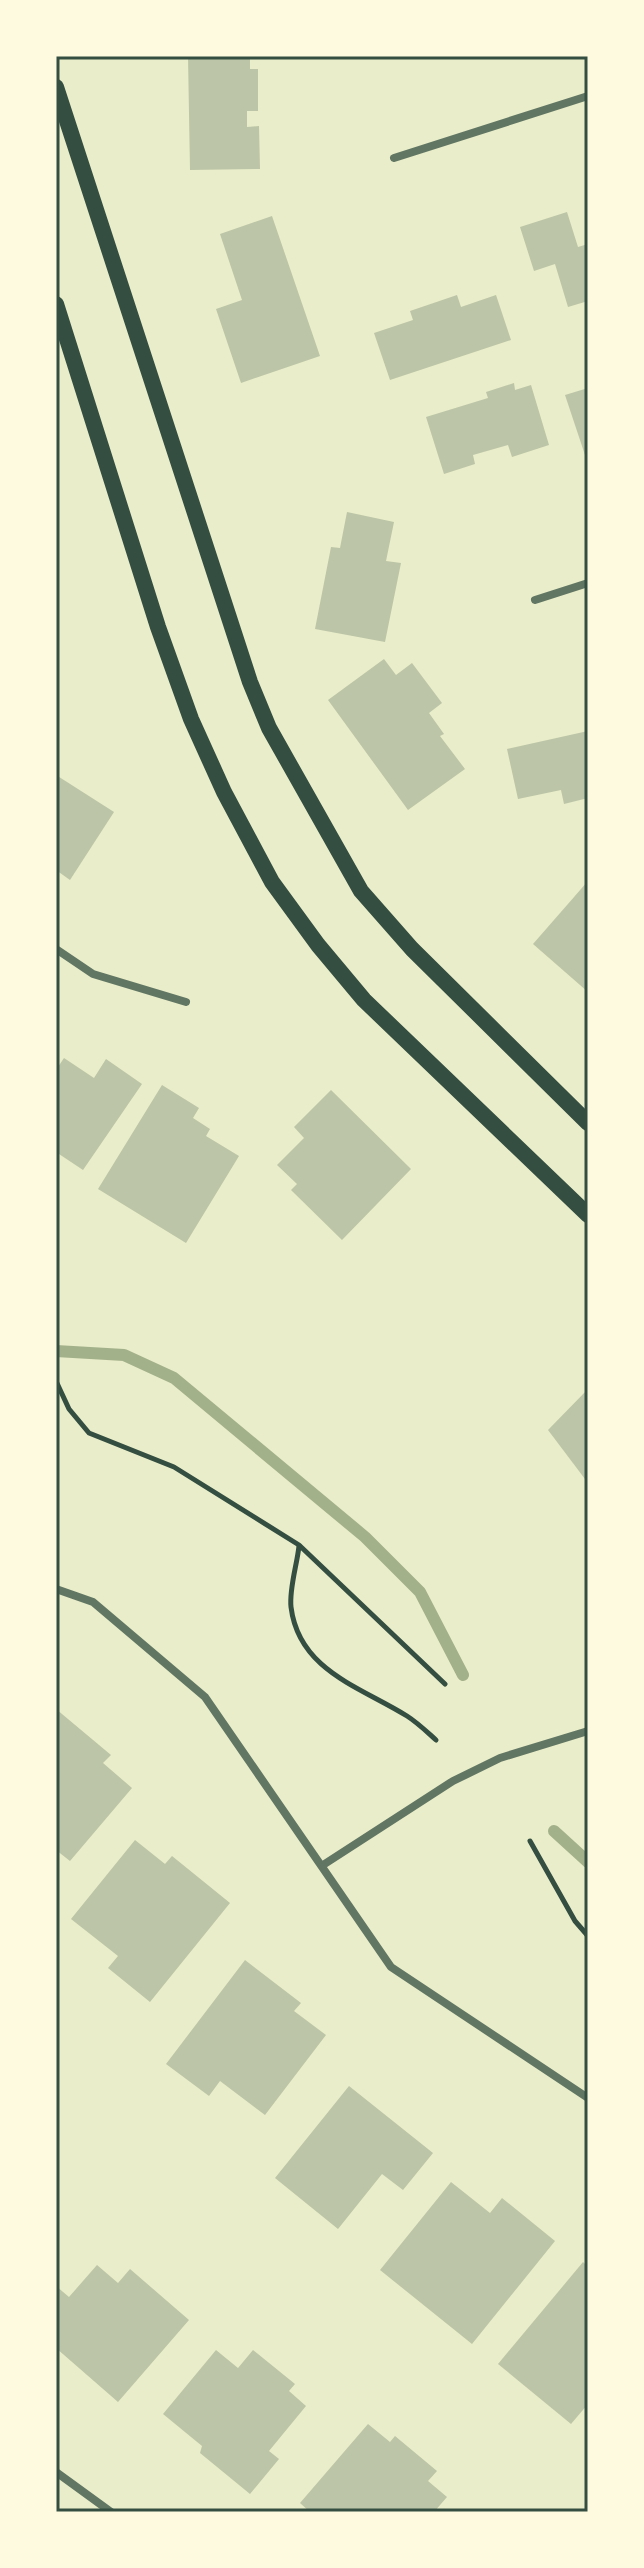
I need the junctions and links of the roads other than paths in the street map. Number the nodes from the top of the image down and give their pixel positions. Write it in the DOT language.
graph roads {
  1 [pos="56,87"];
  2 [pos="588,96"];
  3 [pos="394,158"];
  4 [pos="56,304"];
  5 [pos="588,583"];
  6 [pos="535,600"];
  7 [pos="56,949"];
  8 [pos="186,1002"];
  9 [pos="588,1123"];
  10 [pos="588,1215"];
  11 [pos="56,1589"];
  12 [pos="588,1731"];
  13 [pos="323,1865"];
  14 [pos="588,2098"];
  15 [pos="56,2472"];
  16 [pos="111,2512"];
  1 -- 9 [label="main road"];
  2 -- 3 [label="street"];
  4 -- 10 [label="main road"];
  5 -- 6 [label="street"];
  7 -- 8 [label="street"];
  11 -- 13 [label="street"];
  12 -- 13 [label="street"];
  13 -- 14 [label="street"];
  15 -- 16 [label="street"];
}
